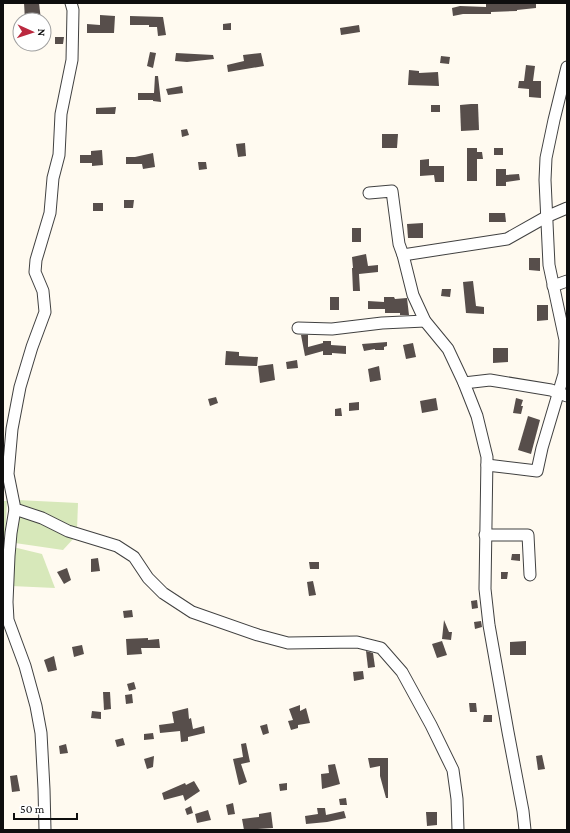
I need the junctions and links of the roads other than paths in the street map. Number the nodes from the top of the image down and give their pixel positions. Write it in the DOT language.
graph roads {
  1 [pos="71,3"];
  2 [pos="567,67"];
  3 [pos="369,193"];
  4 [pos="567,208"];
  5 [pos="546,217"];
  6 [pos="403,255"];
  7 [pos="567,281"];
  8 [pos="553,286"];
  9 [pos="425,321"];
  10 [pos="298,328"];
  11 [pos="464,383"];
  12 [pos="562,394"];
  13 [pos="487,465"];
  14 [pos="15,509"];
  15 [pos="485,535"];
  16 [pos="530,575"];
  17 [pos="45,830"];
  18 [pos="458,830"];
  19 [pos="525,830"];
  1 -- 14 [label="street"];
  2 -- 5 [label="street"];
  3 -- 6 [label="street"];
  4 -- 5 [label="street"];
  5 -- 6 [label="street"];
  5 -- 8 [label="street"];
  6 -- 9 [label="street"];
  7 -- 8 [label="street"];
  8 -- 12 [label="street"];
  9 -- 10 [label="street"];
  9 -- 11 [label="street"];
  11 -- 12 [label="street"];
  11 -- 13 [label="street"];
  12 -- 13 [label="street"];
  13 -- 15 [label="street"];
  14 -- 17 [label="street"];
  14 -- 18 [label="street"];
  15 -- 16 [label="street"];
  15 -- 19 [label="street"];
}
